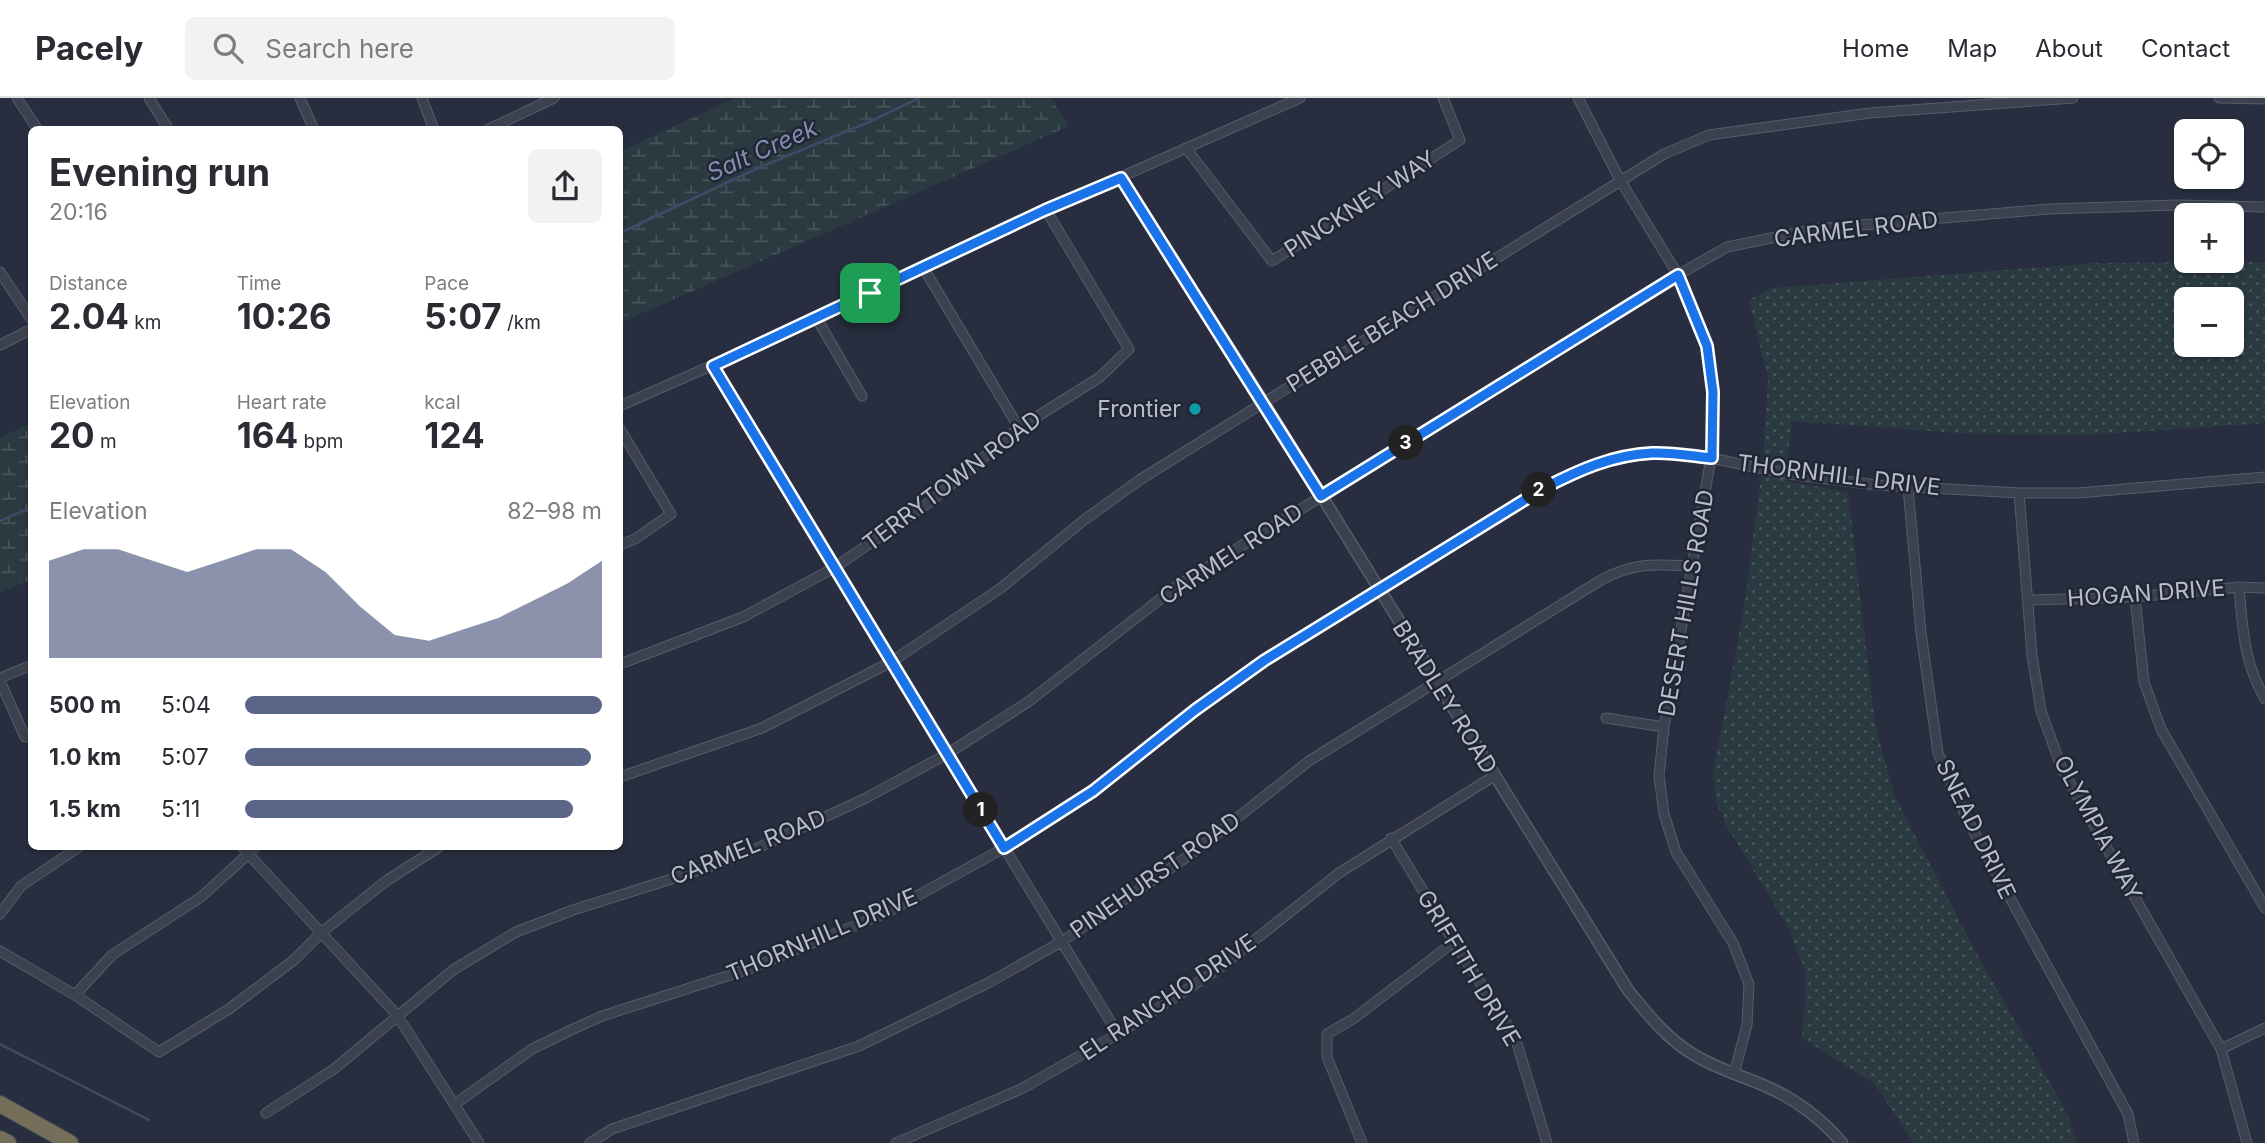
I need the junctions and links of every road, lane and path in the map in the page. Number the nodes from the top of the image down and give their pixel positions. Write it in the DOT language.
graph roads {
  1 [pos="17,98"];
  2 [pos="149,98"];
  3 [pos="300,98"];
  4 [pos="422,98"];
  5 [pos="554,98"];
  6 [pos="1300,98"];
  7 [pos="1443,98"];
  8 [pos="1578,98"];
  9 [pos="2073,98"];
  10 [pos="2219,98"];
  11 [pos="2265,99"];
  12 [pos="542,101"];
  13 [pos="35,126"];
  14 [pos="166,126"];
  15 [pos="312,126"];
  16 [pos="432,126"];
  17 [pos="495,126"];
  18 [pos="1185,148"];
  19 [pos="1121,178"];
  20 [pos="1620,180"];
  21 [pos="2265,207"];
  22 [pos="1045,210"];
  23 [pos="923,267"];
  24 [pos="0,272"];
  25 [pos="1678,275"];
  26 [pos="28,314"];
  27 [pos="817,320"];
  28 [pos="28,331"];
  29 [pos="0,345"];
  30 [pos="713,366"];
  31 [pos="863,396"];
  32 [pos="1264,403"];
  33 [pos="623,405"];
  34 [pos="1020,428"];
  35 [pos="623,434"];
  36 [pos="1712,458"];
  37 [pos="2265,477"];
  38 [pos="1908,487"];
  39 [pos="2019,493"];
  40 [pos="1321,496"];
  41 [pos="623,544"];
  42 [pos="1691,566"];
  43 [pos="834,568"];
  44 [pos="2239,587"];
  45 [pos="2265,588"];
  46 [pos="1378,589"];
  47 [pos="2135,597"];
  48 [pos="2028,600"];
  49 [pos="891,662"];
  50 [pos="623,663"];
  51 [pos="28,667"];
  52 [pos="0,680"];
  53 [pos="1437,683"];
  54 [pos="2265,699"];
  55 [pos="1606,718"];
  56 [pos="1664,727"];
  57 [pos="25,737"];
  58 [pos="947,754"];
  59 [pos="623,775"];
  60 [pos="1494,776"];
  61 [pos="1391,838"];
  62 [pos="1004,848"];
  63 [pos="75,850"];
  64 [pos="248,850"];
  65 [pos="250,850"];
  66 [pos="434,850"];
  67 [pos="2265,908"];
  68 [pos="0,914"];
  69 [pos="322,932"];
  70 [pos="1061,942"];
  71 [pos="1454,942"];
  72 [pos="0,951"];
  73 [pos="75,995"];
  74 [pos="397,1015"];
  75 [pos="2265,1028"];
  76 [pos="1118,1034"];
  77 [pos="2221,1049"];
  78 [pos="1734,1074"];
  79 [pos="0,1104"];
  80 [pos="455,1104"];
  81 [pos="266,1113"];
  82 [pos="0,1139"];
  83 [pos="8,1143"];
  84 [pos="70,1143"];
  85 [pos="479,1143"];
  86 [pos="590,1143"];
  87 [pos="896,1143"];
  88 [pos="1362,1143"];
  89 [pos="1547,1143"];
  90 [pos="1842,1143"];
  91 [pos="2134,1143"];
  92 [pos="2246,1143"];
  1 -- 13 [label="street"];
  2 -- 14 [label="street"];
  3 -- 15 [label="street"];
  4 -- 16 [label="street"];
  5 -- 12 [label="street"];
  6 -- 18 [label="street"];
  7 -- 18 [label="street, PINCKNEY WAY"];
  8 -- 20 [label="street, DESERT HILLS ROAD"];
  9 -- 20 [label="street, PEBBLE BEACH DRIVE"];
  10 -- 11 [label="street"];
  12 -- 17 [label="street"];
  18 -- 19 [label="street"];
  19 -- 22 [label="street"];
  19 -- 32 [label="street, BRADLEY ROAD"];
  20 -- 25 [label="street, DESERT HILLS ROAD"];
  20 -- 32 [label="street, PEBBLE BEACH DRIVE"];
  21 -- 25 [label="street, CARMEL ROAD"];
  22 -- 23 [label="street"];
  22 -- 34 [label="street, TERRYTOWN ROAD"];
  23 -- 27 [label="street"];
  23 -- 34 [label="street"];
  24 -- 26 [label="street"];
  25 -- 36 [label="street, DESERT HILLS ROAD"];
  25 -- 40 [label="street, CARMEL ROAD"];
  27 -- 30 [label="street"];
  27 -- 31 [label="street"];
  28 -- 29 [label="street"];
  30 -- 33 [label="street"];
  30 -- 43 [label="street"];
  32 -- 40 [label="street, BRADLEY ROAD"];
  32 -- 49 [label="street, PEBBLE BEACH DRIVE"];
  34 -- 43 [label="street, TERRYTOWN ROAD"];
  35 -- 41 [label="street"];
  36 -- 38 [label="street, THORNHILL DRIVE"];
  36 -- 42 [label="street, DESERT HILLS ROAD"];
  36 -- 46 [label="street, THORNHILL DRIVE"];
  37 -- 39 [label="street, THORNHILL DRIVE"];
  38 -- 39 [label="street, THORNHILL DRIVE"];
  38 -- 91 [label="street, SNEAD DRIVE"];
  39 -- 48 [label="street, OLYMPIA WAY"];
  40 -- 46 [label="street, BRADLEY ROAD"];
  40 -- 58 [label="street, CARMEL ROAD"];
  42 -- 53 [label="street, PINEHURST ROAD"];
  42 -- 56 [label="street, DESERT HILLS ROAD"];
  43 -- 49 [label="street"];
  43 -- 50 [label="street, TERRYTOWN ROAD"];
  44 -- 45 [label="street, HOGAN DRIVE"];
  44 -- 47 [label="street, HOGAN DRIVE"];
  44 -- 54 [label="street"];
  46 -- 53 [label="street, BRADLEY ROAD"];
  46 -- 62 [label="street, THORNHILL DRIVE"];
  47 -- 48 [label="street, HOGAN DRIVE"];
  47 -- 67 [label="street"];
  48 -- 77 [label="street, OLYMPIA WAY"];
  49 -- 58 [label="street"];
  49 -- 59 [label="street, PEBBLE BEACH DRIVE"];
  51 -- 52 [label="street"];
  52 -- 57 [label="street"];
  53 -- 60 [label="street, BRADLEY ROAD"];
  53 -- 70 [label="street, PINEHURST ROAD"];
  55 -- 56 [label="street"];
  56 -- 78 [label="street, DESERT HILLS ROAD"];
  58 -- 62 [label="street"];
  58 -- 74 [label="street, CARMEL ROAD"];
  60 -- 61 [label="street, EL RANCHO DRIVE"];
  60 -- 78 [label="street, BRADLEY ROAD"];
  61 -- 71 [label="street, GRIFFITH DRIVE"];
  61 -- 76 [label="street, EL RANCHO DRIVE"];
  62 -- 70 [label="street"];
  62 -- 80 [label="street, THORNHILL DRIVE"];
  63 -- 68 [label="street"];
  64 -- 73 [label="street"];
  65 -- 69 [label="street"];
  66 -- 69 [label="street"];
  69 -- 73 [label="street"];
  69 -- 74 [label="street"];
  70 -- 76 [label="street"];
  70 -- 86 [label="street, PINEHURST ROAD"];
  71 -- 88 [label="street"];
  71 -- 89 [label="street, GRIFFITH DRIVE"];
  72 -- 73 [label="street"];
  74 -- 80 [label="street"];
  74 -- 81 [label="street, CARMEL ROAD"];
  75 -- 77 [label="street"];
  76 -- 87 [label="street, EL RANCHO DRIVE"];
  77 -- 92 [label="street, OLYMPIA WAY"];
  78 -- 90 [label="street, BRADLEY ROAD"];
  79 -- 84 [label="highway"];
  80 -- 85 [label="street"];
  82 -- 83 [label="highway"];
}
